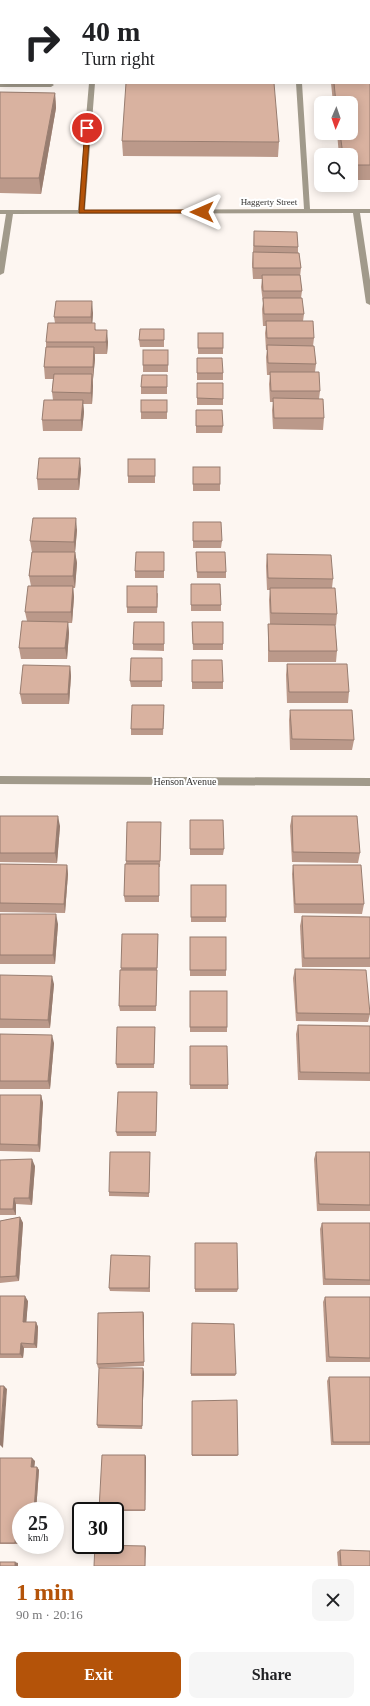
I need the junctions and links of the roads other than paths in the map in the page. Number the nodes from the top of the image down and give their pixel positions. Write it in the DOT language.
graph roads {
  1 [pos="92,84"];
  2 [pos="299,84"];
  3 [pos="0,85"];
  4 [pos="51,85"];
  5 [pos="307,211"];
  6 [pos="356,211"];
  7 [pos="370,211"];
  8 [pos="0,212"];
  9 [pos="10,212"];
  10 [pos="81,212"];
  11 [pos="0,273"];
  12 [pos="370,303"];
  13 [pos="0,780"];
  14 [pos="370,782"];
  1 -- 10 [label="street"];
  2 -- 5 [label="street"];
  3 -- 4 [label="street"];
  5 -- 6 [label="street, Haggerty Street"];
  5 -- 10 [label="street, Haggerty Street"];
  6 -- 7 [label="street, Haggerty Street"];
  6 -- 12 [label="street"];
  8 -- 9 [label="street, Haggerty Street"];
  9 -- 10 [label="street, Haggerty Street"];
  9 -- 11 [label="street"];
  13 -- 14 [label="street, Henson Avenue"];
}
